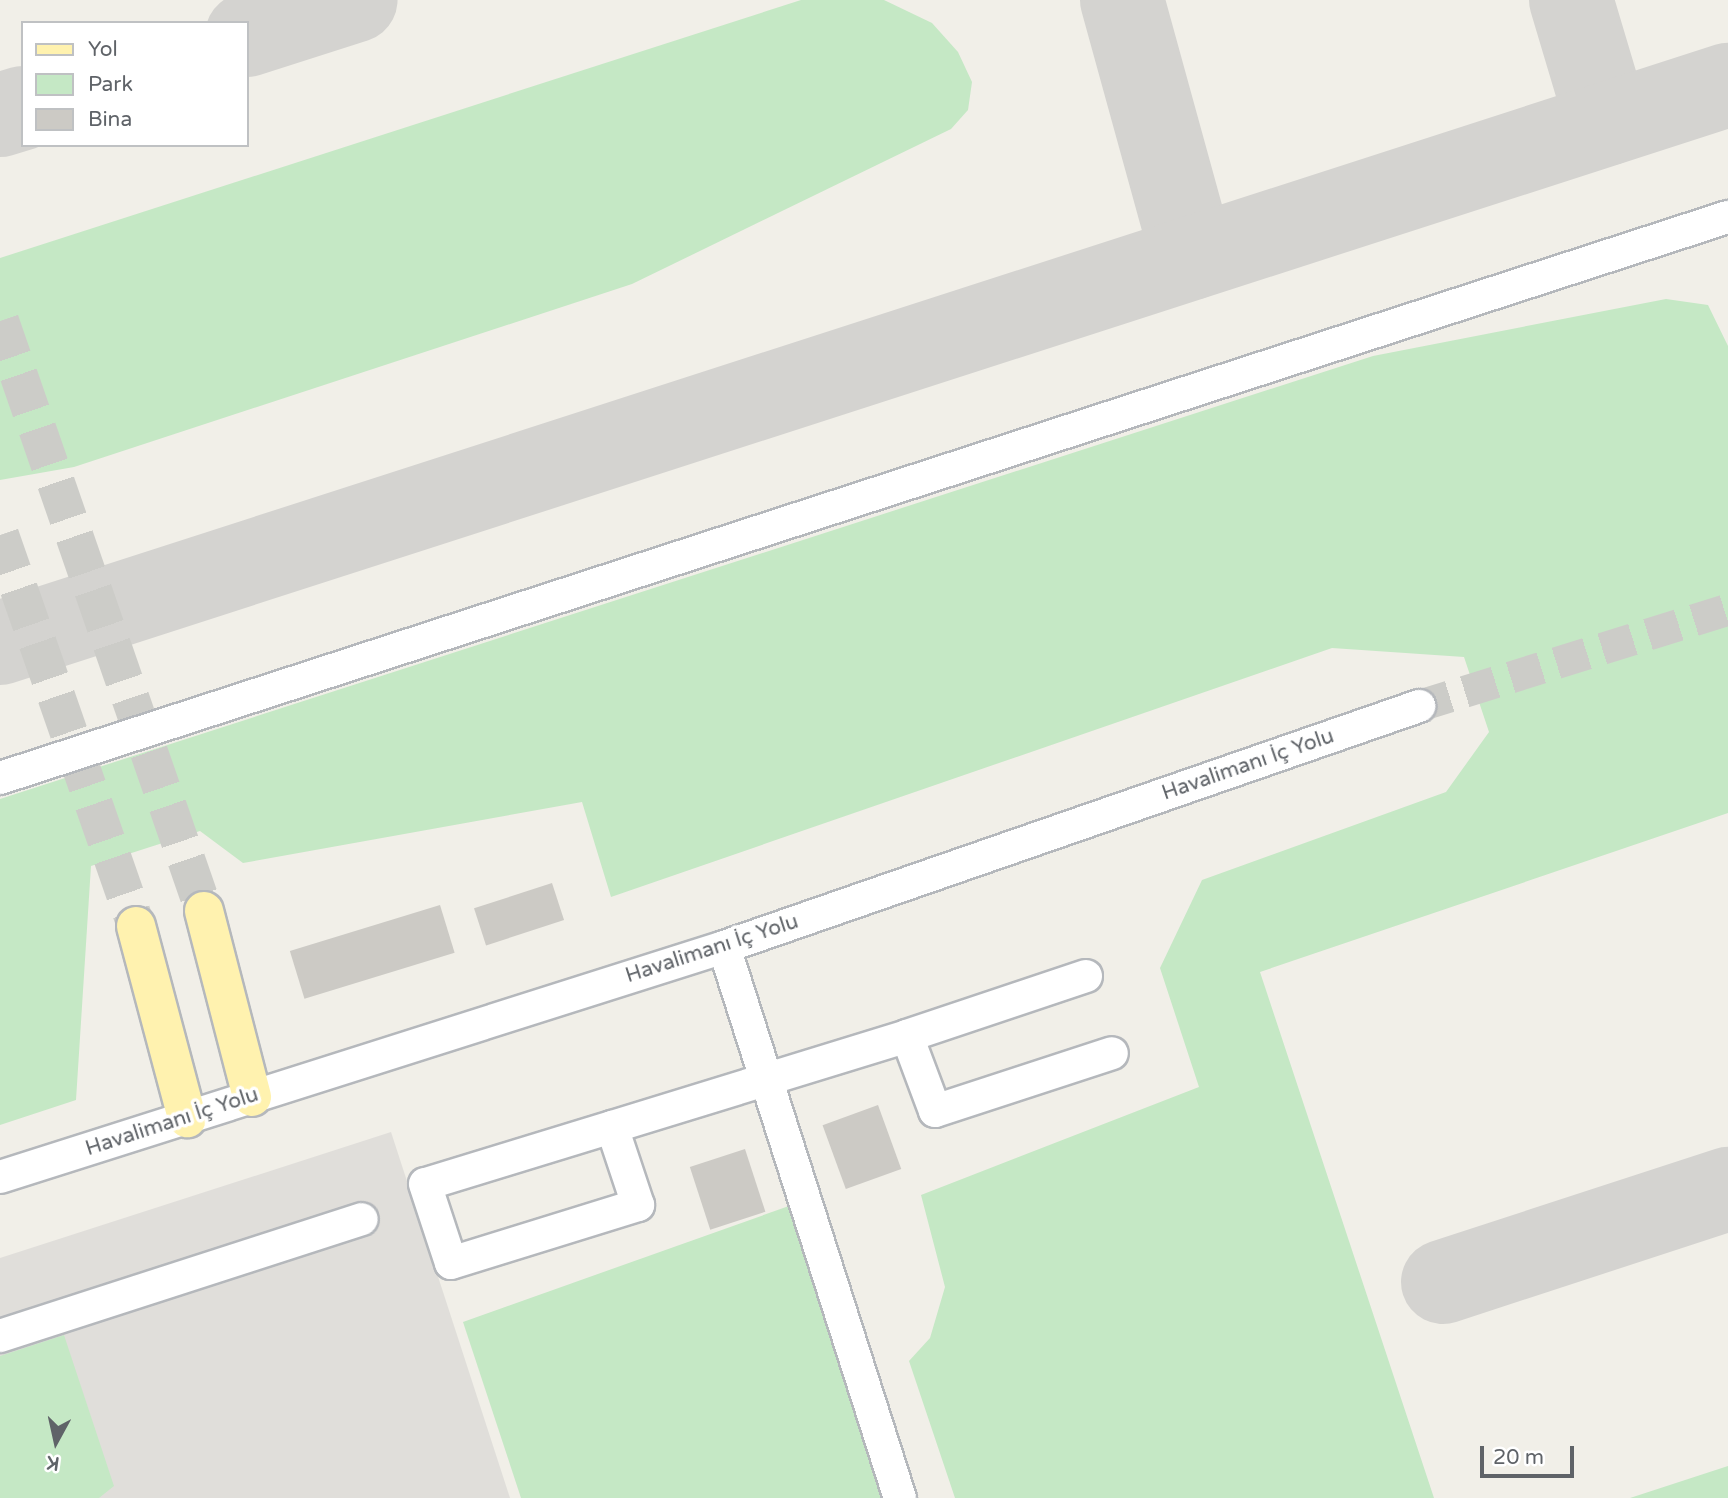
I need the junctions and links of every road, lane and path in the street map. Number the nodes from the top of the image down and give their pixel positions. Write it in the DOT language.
graph roads {
  1 [pos="1728,217"];
  2 [pos="1419,706"];
  3 [pos="0,778"];
  4 [pos="204,911"];
  5 [pos="136,926"];
  6 [pos="724,947"];
  7 [pos="1086,976"];
  8 [pos="907,1035"];
  9 [pos="1112,1053"];
  10 [pos="763,1080"];
  11 [pos="252,1097"];
  12 [pos="187,1118"];
  13 [pos="612,1127"];
  14 [pos="0,1177"];
  15 [pos="362,1219"];
  16 [pos="0,1336"];
  17 [pos="900,1498"];
  1 -- 3 [label="street"];
  2 -- 6 [label="street, Havalimanı İç Yolu"];
  4 -- 11 [label="main road"];
  5 -- 12 [label="main road"];
  6 -- 10 [label="street"];
  6 -- 11 [label="street, Havalimanı İç Yolu"];
  7 -- 8 [label="street"];
  8 -- 9 [label="street"];
  8 -- 10 [label="street"];
  10 -- 13 [label="street"];
  10 -- 17 [label="street"];
  11 -- 12 [label="street, Havalimanı İç Yolu"];
  12 -- 14 [label="street, Havalimanı İç Yolu"];
  13 -- 13 [label="street"];
  15 -- 16 [label="street"];
}
